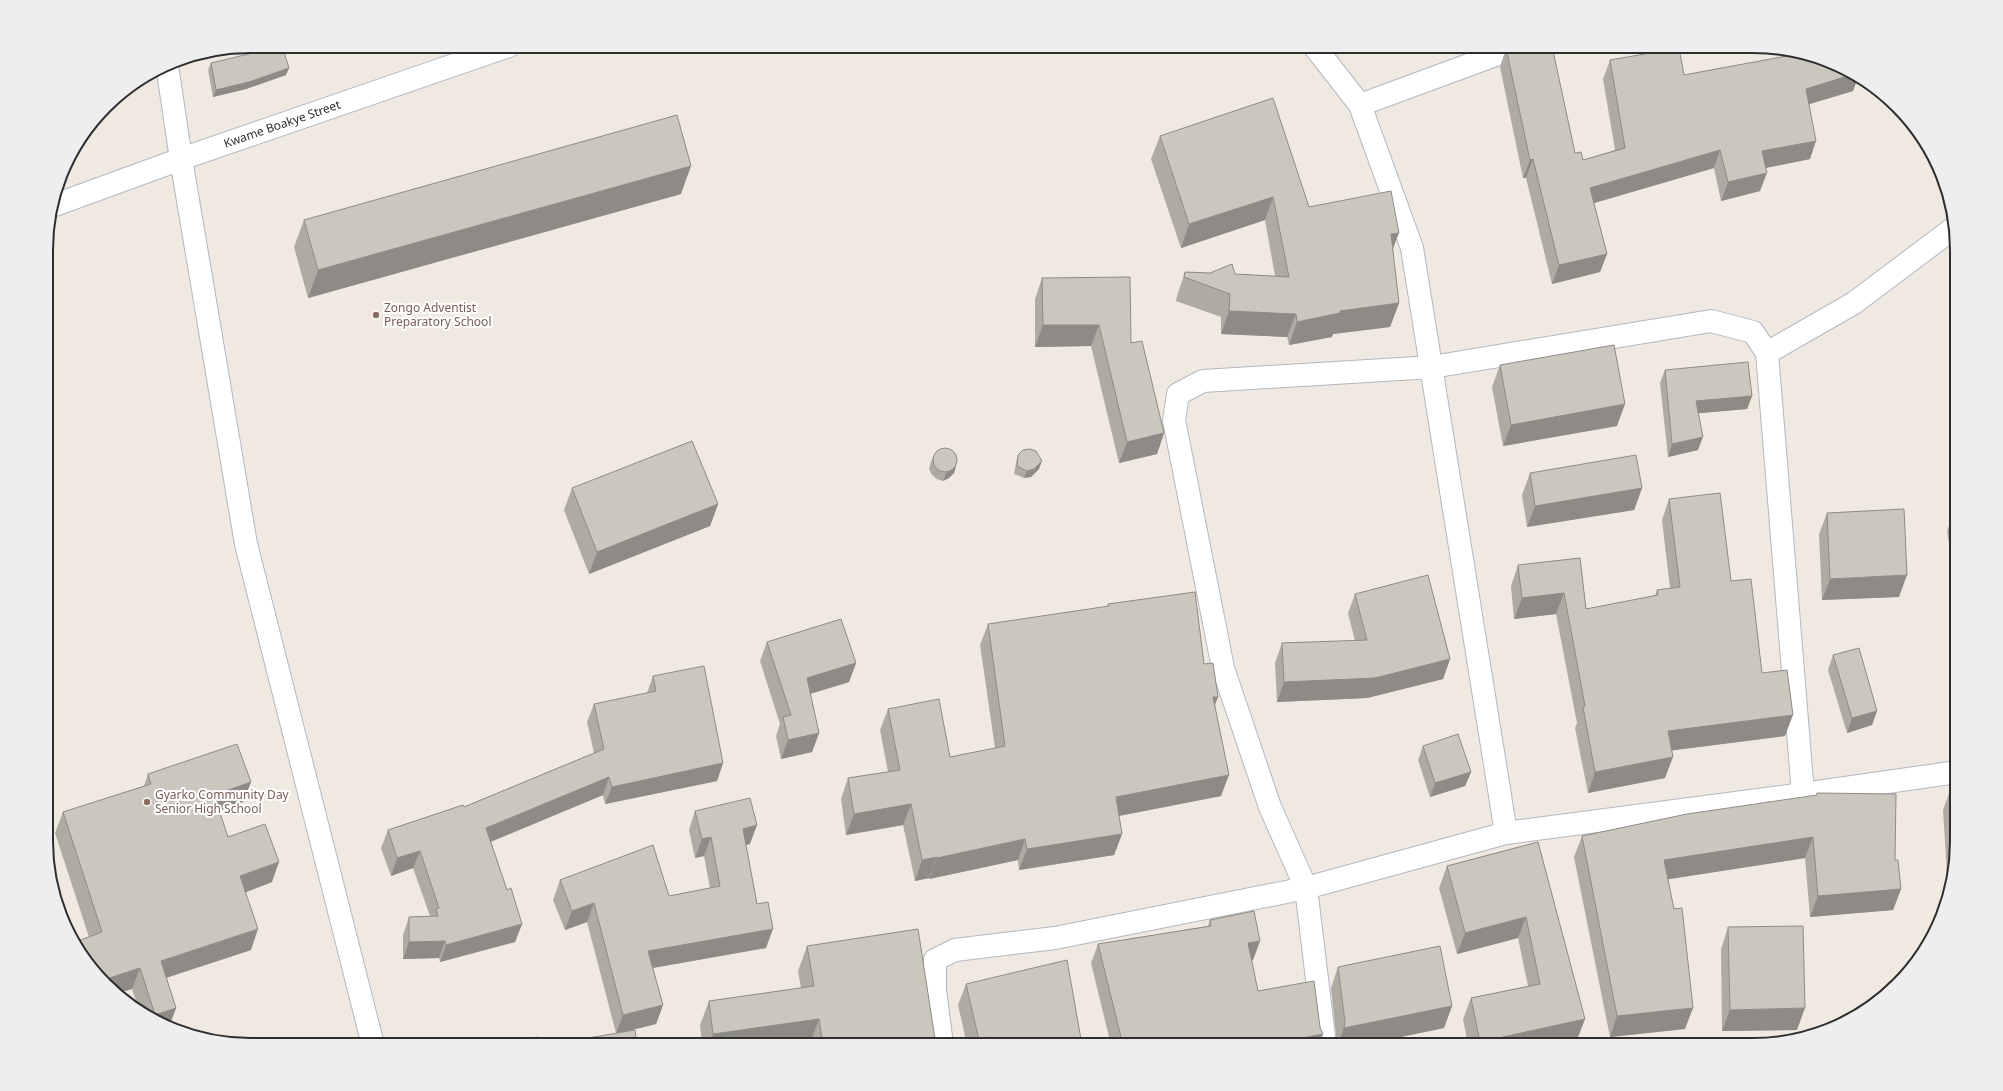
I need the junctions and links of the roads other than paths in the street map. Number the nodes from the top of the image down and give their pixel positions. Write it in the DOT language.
graph roads {
  1 [pos="489,53"];
  2 [pos="1319,53"];
  3 [pos="1501,53"];
  4 [pos="168,71"];
  5 [pos="1360,105"];
  6 [pos="181,159"];
  7 [pos="59,204"];
  8 [pos="1949,231"];
  9 [pos="1767,353"];
  10 [pos="1432,367"];
  11 [pos="1950,773"];
  12 [pos="1803,794"];
  13 [pos="1506,833"];
  14 [pos="1306,888"];
  15 [pos="371,1038"];
  16 [pos="941,1038"];
  17 [pos="1324,1038"];
  1 -- 6 [label="street, Kwame Boakye Street"];
  2 -- 5 [label="street"];
  3 -- 5 [label="street"];
  4 -- 6 [label="street"];
  5 -- 10 [label="street"];
  6 -- 7 [label="street, Kwame Boakye Street"];
  6 -- 15 [label="street"];
  8 -- 9 [label="street"];
  9 -- 10 [label="street"];
  9 -- 12 [label="street"];
  10 -- 13 [label="street"];
  10 -- 14 [label="street"];
  11 -- 12 [label="street"];
  12 -- 13 [label="street"];
  13 -- 14 [label="street"];
  14 -- 16 [label="street"];
  14 -- 17 [label="street"];
}
